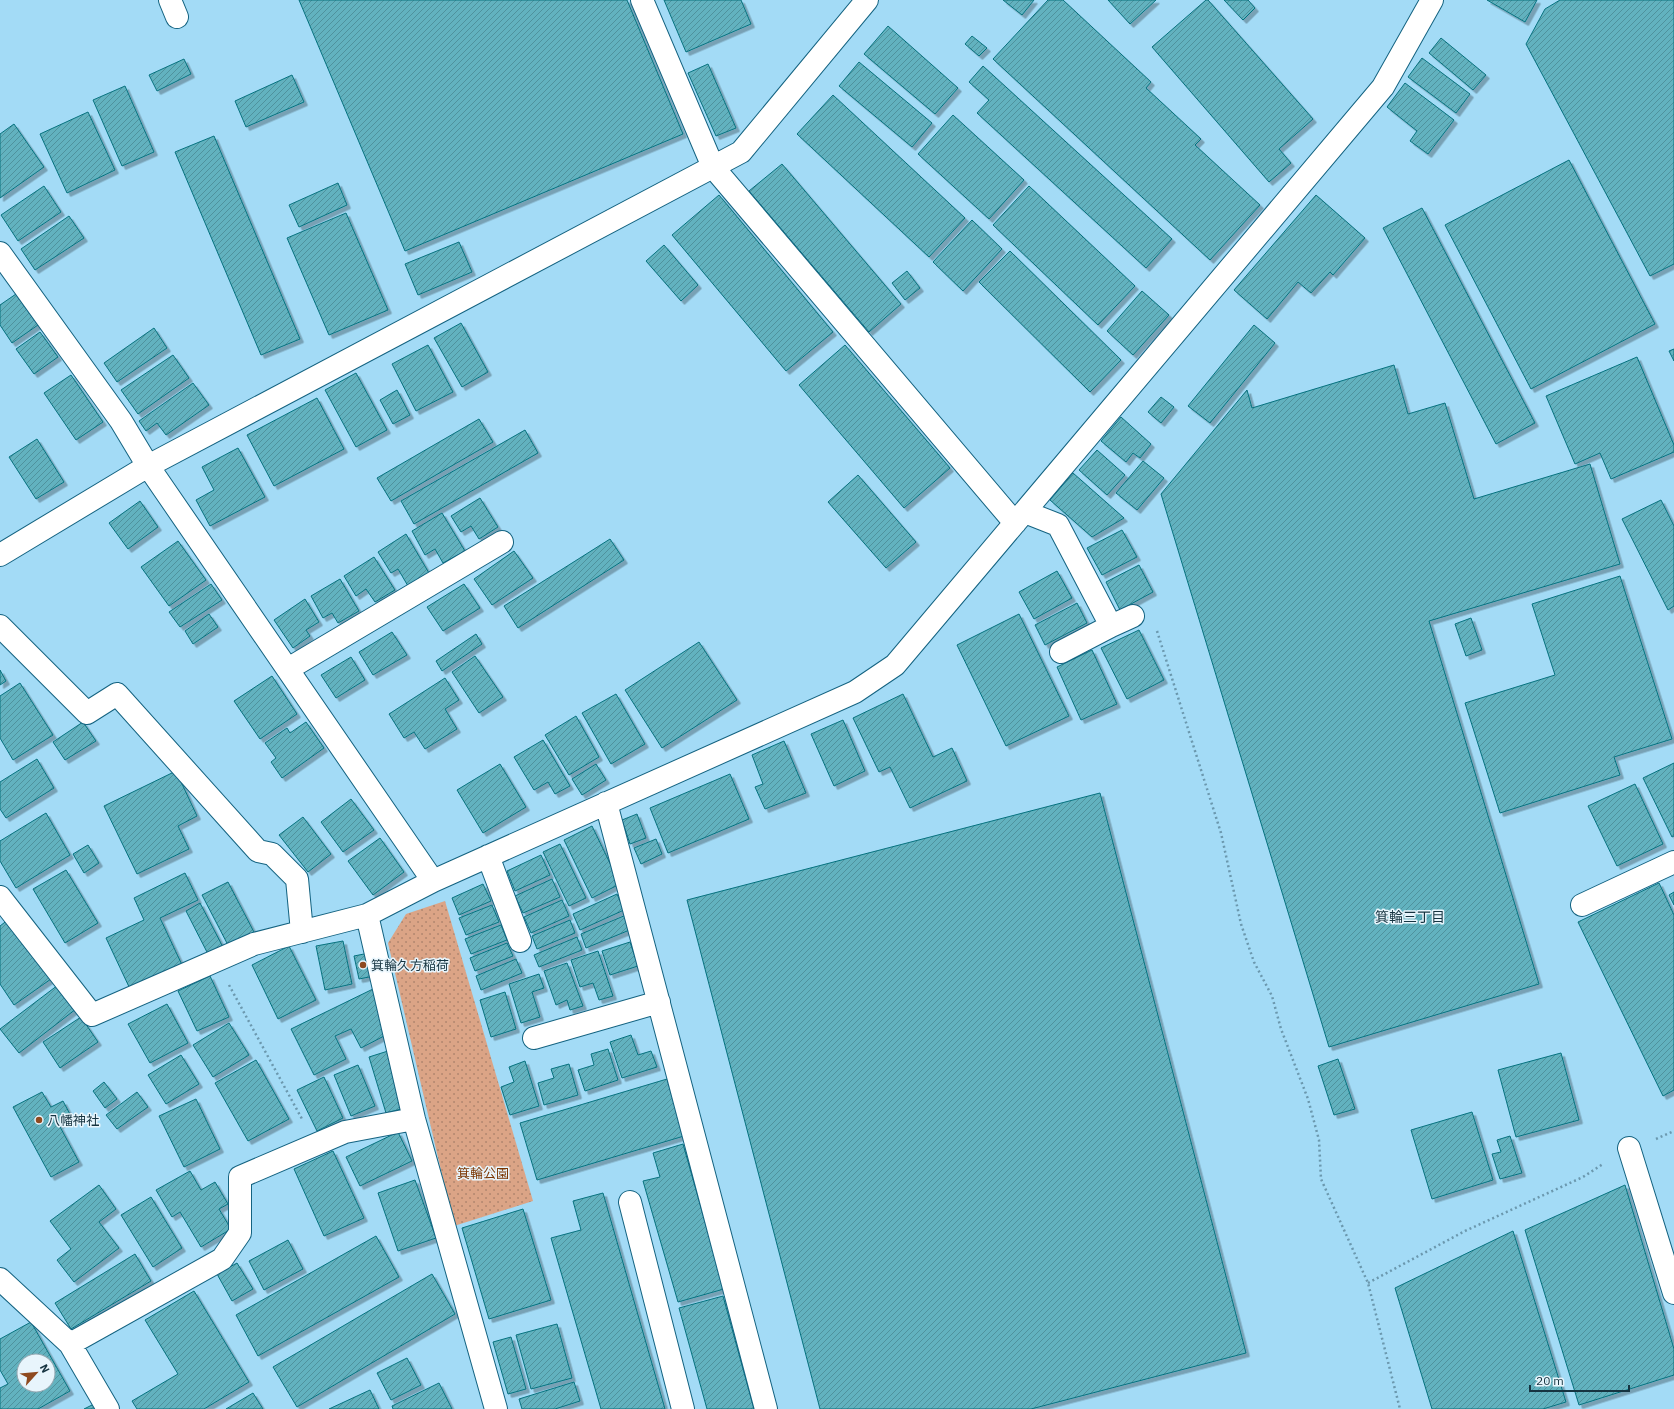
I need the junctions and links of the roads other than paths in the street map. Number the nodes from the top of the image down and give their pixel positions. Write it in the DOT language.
graph roads {
  1 [pos="642,0"];
  2 [pos="867,0"];
  3 [pos="1432,0"];
  4 [pos="713,167"];
  5 [pos="0,253"];
  6 [pos="148,466"];
  7 [pos="1020,517"];
  8 [pos="502,542"];
  9 [pos="0,555"];
  10 [pos="1133,616"];
  11 [pos="0,626"];
  12 [pos="1111,626"];
  13 [pos="1061,652"];
  14 [pos="288,670"];
  15 [pos="606,803"];
  16 [pos="488,856"];
  17 [pos="1674,862"];
  18 [pos="433,881"];
  19 [pos="1,900"];
  20 [pos="1582,905"];
  21 [pos="367,915"];
  22 [pos="302,932"];
  23 [pos="520,941"];
  24 [pos="659,1002"];
  25 [pos="534,1038"];
  26 [pos="414,1119"];
  27 [pos="1629,1148"];
  28 [pos="630,1202"];
  29 [pos="0,1278"];
  30 [pos="1674,1293"];
  31 [pos="70,1344"];
  32 [pos="108,1409"];
  33 [pos="496,1409"];
  34 [pos="683,1409"];
  35 [pos="766,1409"];
  1 -- 4 [label="street"];
  2 -- 4 [label="street"];
  3 -- 7 [label="street"];
  4 -- 6 [label="street"];
  4 -- 7 [label="street"];
  5 -- 6 [label="street"];
  6 -- 9 [label="street"];
  6 -- 14 [label="street"];
  7 -- 12 [label="street"];
  7 -- 15 [label="street"];
  8 -- 14 [label="street"];
  10 -- 12 [label="street"];
  11 -- 22 [label="street"];
  12 -- 13 [label="street"];
  14 -- 18 [label="street"];
  15 -- 16 [label="street"];
  15 -- 24 [label="street"];
  16 -- 18 [label="street"];
  16 -- 23 [label="street"];
  17 -- 20 [label="street"];
  18 -- 21 [label="street"];
  19 -- 22 [label="street"];
  21 -- 22 [label="street"];
  21 -- 26 [label="street"];
  24 -- 25 [label="street"];
  24 -- 35 [label="street"];
  26 -- 31 [label="street"];
  26 -- 33 [label="street"];
  27 -- 30 [label="street"];
  28 -- 34 [label="street"];
  29 -- 31 [label="street"];
  31 -- 32 [label="street"];
}
